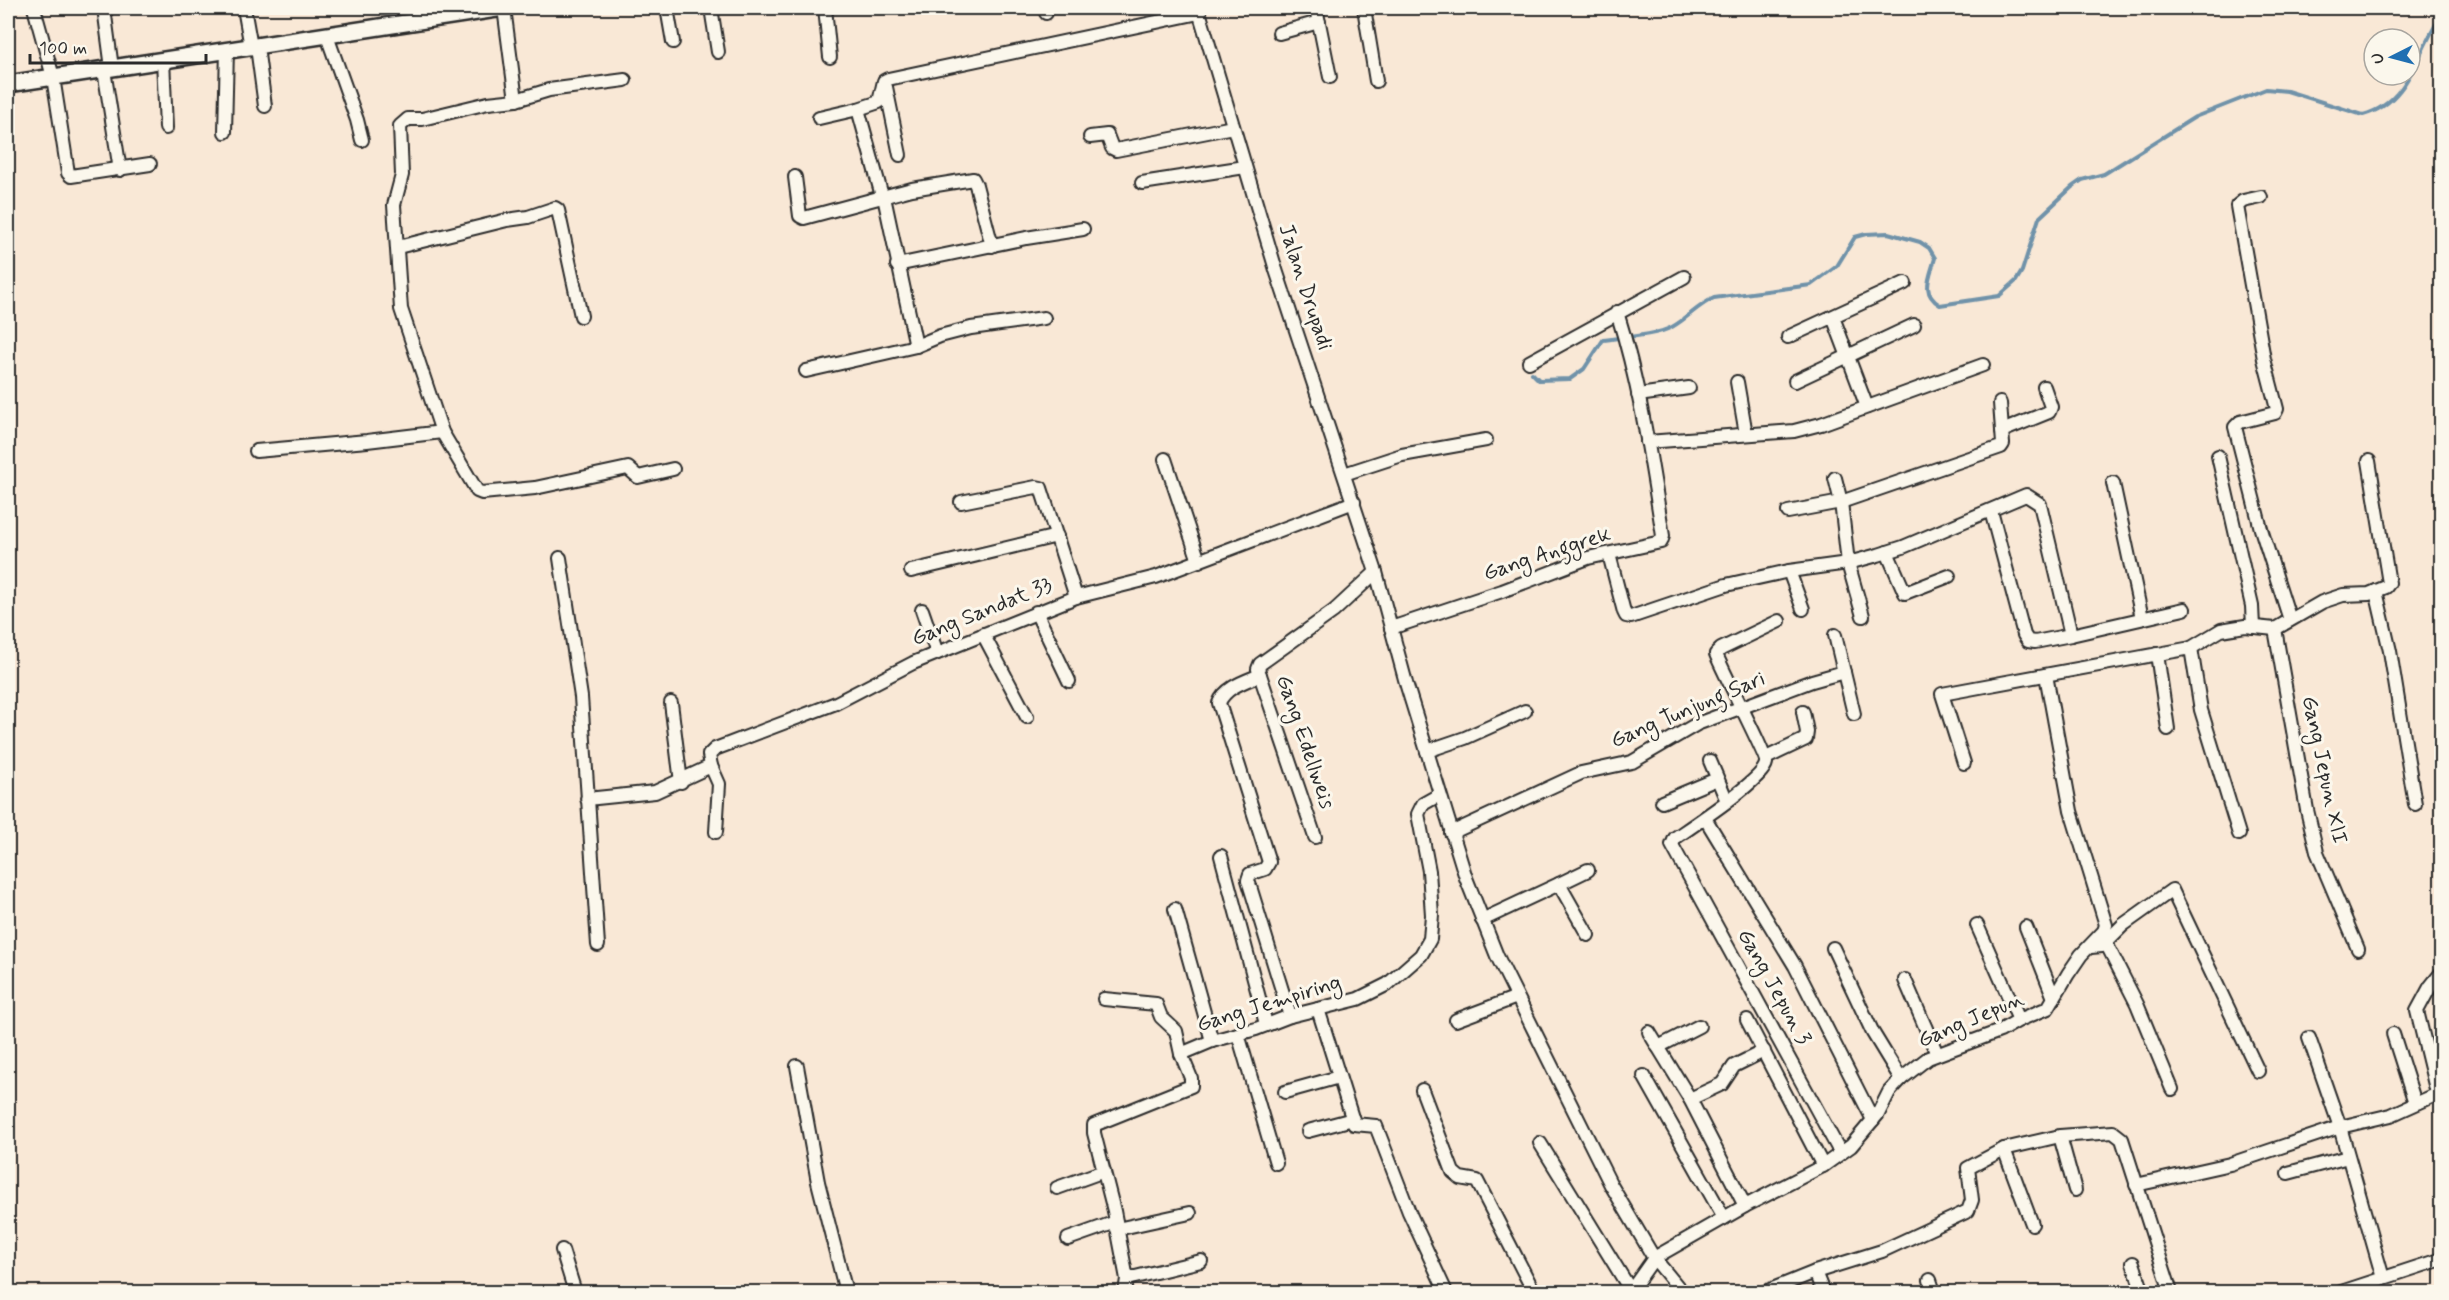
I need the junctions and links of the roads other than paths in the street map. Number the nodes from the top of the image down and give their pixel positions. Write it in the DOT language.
graph roads {
  1 [pos="34,8"];
  2 [pos="105,8"];
  3 [pos="244,8"];
  4 [pos="496,8"];
  5 [pos="667,8"];
  6 [pos="711,8"];
  7 [pos="825,8"];
  8 [pos="1316,8"];
  9 [pos="1364,8"];
  10 [pos="475,10"];
  11 [pos="1199,10"];
  12 [pos="1319,22"];
  13 [pos="1279,33"];
  14 [pos="327,36"];
  15 [pos="673,42"];
  16 [pos="254,47"];
  17 [pos="227,49"];
  18 [pos="718,52"];
  19 [pos="830,57"];
  20 [pos="163,59"];
  21 [pos="108,69"];
  22 [pos="53,77"];
  23 [pos="1330,77"];
  24 [pos="625,80"];
  25 [pos="885,80"];
  26 [pos="1376,81"];
  27 [pos="8,84"];
  28 [pos="516,100"];
  29 [pos="265,106"];
  30 [pos="858,109"];
  31 [pos="819,118"];
  32 [pos="1233,127"];
  33 [pos="166,128"];
  34 [pos="225,132"];
  35 [pos="1090,137"];
  36 [pos="362,140"];
  37 [pos="900,155"];
  38 [pos="150,164"];
  39 [pos="1245,167"];
  40 [pos="120,170"];
  41 [pos="795,177"];
  42 [pos="1142,183"];
  43 [pos="883,196"];
  44 [pos="2261,197"];
  45 [pos="1083,229"];
  46 [pos="992,246"];
  47 [pos="398,247"];
  48 [pos="897,265"];
  49 [pos="1684,277"];
  50 [pos="1905,283"];
  51 [pos="1617,312"];
  52 [pos="580,316"];
  53 [pos="1833,317"];
  54 [pos="1044,318"];
  55 [pos="1914,325"];
  56 [pos="1788,337"];
  57 [pos="916,346"];
  58 [pos="1848,356"];
  59 [pos="1528,362"];
  60 [pos="1983,365"];
  61 [pos="806,371"];
  62 [pos="1795,381"];
  63 [pos="1737,382"];
  64 [pos="2044,387"];
  65 [pos="1689,388"];
  66 [pos="1638,395"];
  67 [pos="2000,403"];
  68 [pos="1867,407"];
  69 [pos="2002,431"];
  70 [pos="442,432"];
  71 [pos="1746,434"];
  72 [pos="1486,440"];
  73 [pos="1647,442"];
  74 [pos="256,451"];
  75 [pos="2218,456"];
  76 [pos="1165,459"];
  77 [pos="2368,461"];
  78 [pos="673,469"];
  79 [pos="1344,474"];
  80 [pos="1834,478"];
  81 [pos="2113,483"];
  82 [pos="961,502"];
  83 [pos="1354,502"];
  84 [pos="1841,502"];
  85 [pos="1990,511"];
  86 [pos="1788,512"];
  87 [pos="1057,536"];
  88 [pos="1887,552"];
  89 [pos="1609,554"];
  90 [pos="561,558"];
  91 [pos="1199,561"];
  92 [pos="1848,563"];
  93 [pos="911,571"];
  94 [pos="1789,571"];
  95 [pos="1377,575"];
  96 [pos="1949,576"];
  97 [pos="2376,591"];
  98 [pos="1076,597"];
  99 [pos="1803,609"];
  100 [pos="2184,609"];
  101 [pos="922,610"];
  102 [pos="1036,612"];
  103 [pos="1863,616"];
  104 [pos="2142,618"];
  105 [pos="2290,620"];
  106 [pos="1779,621"];
  107 [pos="2253,627"];
  108 [pos="1391,628"];
  109 [pos="2275,628"];
  110 [pos="983,634"];
  111 [pos="1835,635"];
  112 [pos="2071,635"];
  113 [pos="2191,648"];
  114 [pos="937,653"];
  115 [pos="2157,654"];
  116 [pos="1844,672"];
  117 [pos="1260,675"];
  118 [pos="2046,675"];
  119 [pos="1069,681"];
  120 [pos="671,703"];
  121 [pos="1741,709"];
  122 [pos="1525,711"];
  123 [pos="1803,712"];
  124 [pos="1854,714"];
  125 [pos="1027,717"];
  126 [pos="2168,729"];
  127 [pos="1427,751"];
  128 [pos="1766,758"];
  129 [pos="1710,761"];
  130 [pos="1964,763"];
  131 [pos="711,766"];
  132 [pos="1717,779"];
  133 [pos="681,782"];
  134 [pos="1439,795"];
  135 [pos="587,799"];
  136 [pos="1727,801"];
  137 [pos="1662,802"];
  138 [pos="2415,804"];
  139 [pos="1705,818"];
  140 [pos="716,832"];
  141 [pos="1451,833"];
  142 [pos="2239,834"];
  143 [pos="1315,837"];
  144 [pos="1221,856"];
  145 [pos="1588,870"];
  146 [pos="1559,884"];
  147 [pos="1175,909"];
  148 [pos="1482,920"];
  149 [pos="1977,925"];
  150 [pos="2026,927"];
  151 [pos="1588,936"];
  152 [pos="2106,943"];
  153 [pos="598,945"];
  154 [pos="2091,947"];
  155 [pos="1833,948"];
  156 [pos="2358,949"];
  157 [pos="2442,972"];
  158 [pos="1905,980"];
  159 [pos="1517,997"];
  160 [pos="2054,998"];
  161 [pos="1104,999"];
  162 [pos="1318,1009"];
  163 [pos="1290,1016"];
  164 [pos="1456,1020"];
  165 [pos="1747,1020"];
  166 [pos="2019,1020"];
  167 [pos="1266,1024"];
  168 [pos="1699,1026"];
  169 [pos="1649,1032"];
  170 [pos="1238,1034"];
  171 [pos="2393,1034"];
  172 [pos="2309,1038"];
  173 [pos="1212,1041"];
  174 [pos="1658,1047"];
  175 [pos="1764,1051"];
  176 [pos="1181,1054"];
  177 [pos="1937,1054"];
  178 [pos="797,1066"];
  179 [pos="2258,1071"];
  180 [pos="1644,1076"];
  181 [pos="1339,1077"];
  182 [pos="1901,1079"];
  183 [pos="2172,1089"];
  184 [pos="1422,1090"];
  185 [pos="1285,1092"];
  186 [pos="2439,1093"];
  187 [pos="1690,1099"];
  188 [pos="2415,1103"];
  189 [pos="1353,1119"];
  190 [pos="1873,1120"];
  191 [pos="2340,1127"];
  192 [pos="1308,1131"];
  193 [pos="2060,1136"];
  194 [pos="1540,1143"];
  195 [pos="2004,1149"];
  196 [pos="1840,1152"];
  197 [pos="2348,1157"];
  198 [pos="1276,1163"];
  199 [pos="1823,1166"];
  200 [pos="1104,1171"];
  201 [pos="2288,1173"];
  202 [pos="2136,1185"];
  203 [pos="1057,1188"];
  204 [pos="2074,1190"];
  205 [pos="1745,1206"];
  206 [pos="1190,1213"];
  207 [pos="1724,1218"];
  208 [pos="2032,1224"];
  209 [pos="1117,1225"];
  210 [pos="1068,1239"];
  211 [pos="562,1250"];
  212 [pos="1654,1258"];
  213 [pos="2442,1259"];
  214 [pos="1201,1261"];
  215 [pos="2133,1263"];
  216 [pos="1815,1272"];
  217 [pos="2383,1278"];
  218 [pos="1127,1279"];
  219 [pos="2349,1291"];
  220 [pos="1630,1292"];
  221 [pos="575,1293"];
  222 [pos="846,1293"];
  223 [pos="1125,1293"];
  224 [pos="1446,1293"];
  225 [pos="1534,1293"];
  226 [pos="1682,1293"];
  227 [pos="1765,1293"];
  228 [pos="1823,1293"];
  229 [pos="2143,1293"];
  230 [pos="2171,1293"];
  1 -- 22 [label="street"];
  2 -- 21 [label="street"];
  3 -- 16 [label="street"];
  4 -- 10 [label="main road"];
  4 -- 28 [label="street"];
  5 -- 15 [label="street"];
  6 -- 18 [label="street"];
  7 -- 19 [label="street"];
  8 -- 12 [label="street"];
  9 -- 26 [label="street"];
  10 -- 14 [label="main road"];
  11 -- 25 [label="street"];
  11 -- 32 [label="street, Jalan Drupadi"];
  12 -- 13 [label="street"];
  12 -- 23 [label="street"];
  14 -- 16 [label="main road"];
  14 -- 36 [label="street"];
  16 -- 17 [label="main road"];
  16 -- 29 [label="street"];
  17 -- 20 [label="main road"];
  17 -- 34 [label="street"];
  20 -- 21 [label="main road"];
  20 -- 33 [label="street"];
  21 -- 22 [label="main road"];
  21 -- 40 [label="street"];
  22 -- 27 [label="main road"];
  22 -- 40 [label="street"];
  24 -- 28 [label="street"];
  25 -- 30 [label="street"];
  25 -- 37 [label="street"];
  28 -- 47 [label="street"];
  30 -- 31 [label="street"];
  30 -- 43 [label="street"];
  32 -- 35 [label="street"];
  32 -- 39 [label="street, Jalan Drupadi"];
  38 -- 40 [label="street"];
  39 -- 42 [label="street"];
  39 -- 79 [label="street, Jalan Drupadi"];
  41 -- 43 [label="street"];
  43 -- 46 [label="street"];
  43 -- 48 [label="street"];
  44 -- 105 [label="street"];
  45 -- 46 [label="street"];
  46 -- 48 [label="street"];
  47 -- 52 [label="street"];
  47 -- 70 [label="street"];
  48 -- 57 [label="street"];
  49 -- 51 [label="street"];
  50 -- 53 [label="street"];
  51 -- 59 [label="street"];
  51 -- 66 [label="street, Gang Anggrek"];
  53 -- 56 [label="street"];
  53 -- 58 [label="street"];
  54 -- 57 [label="street"];
  55 -- 58 [label="street"];
  57 -- 61 [label="street"];
  58 -- 62 [label="street"];
  58 -- 68 [label="street"];
  60 -- 68 [label="street"];
  63 -- 71 [label="street"];
  64 -- 69 [label="street"];
  65 -- 66 [label="street"];
  66 -- 73 [label="street, Gang Anggrek"];
  67 -- 69 [label="street"];
  68 -- 71 [label="street"];
  69 -- 84 [label="street"];
  70 -- 74 [label="street"];
  70 -- 78 [label="street"];
  71 -- 73 [label="street"];
  72 -- 79 [label="street"];
  73 -- 89 [label="street, Gang Anggrek"];
  75 -- 107 [label="street"];
  76 -- 91 [label="street"];
  77 -- 97 [label="street"];
  79 -- 83 [label="street, Jalan Drupadi"];
  80 -- 84 [label="street"];
  81 -- 104 [label="street"];
  82 -- 87 [label="street"];
  83 -- 91 [label="street, Gang Sandat 33"];
  83 -- 95 [label="street, Jalan Drupadi"];
  84 -- 86 [label="street"];
  84 -- 92 [label="street"];
  85 -- 88 [label="street"];
  85 -- 112 [label="street"];
  85 -- 112 [label="street"];
  87 -- 93 [label="street"];
  87 -- 98 [label="street"];
  88 -- 92 [label="street"];
  88 -- 96 [label="street"];
  89 -- 94 [label="street"];
  89 -- 108 [label="street, Gang Anggrek"];
  90 -- 135 [label="street"];
  91 -- 98 [label="street, Gang Sandat 33"];
  92 -- 94 [label="street"];
  92 -- 103 [label="street"];
  94 -- 99 [label="street"];
  95 -- 108 [label="street, Jalan Drupadi"];
  95 -- 117 [label="street, Gang Edellweis"];
  97 -- 105 [label="street"];
  97 -- 138 [label="street"];
  98 -- 102 [label="street, Gang Sandat 33"];
  100 -- 104 [label="street"];
  101 -- 114 [label="street"];
  102 -- 110 [label="street, Gang Sandat 33"];
  102 -- 119 [label="street"];
  104 -- 112 [label="street"];
  105 -- 109 [label="street"];
  106 -- 121 [label="street"];
  107 -- 109 [label="street"];
  107 -- 113 [label="street"];
  108 -- 127 [label="street, Jalan Drupadi"];
  109 -- 156 [label="street, Gang Jepun XII"];
  110 -- 114 [label="street, Gang Sandat 33"];
  110 -- 125 [label="street"];
  111 -- 116 [label="street"];
  113 -- 115 [label="street"];
  113 -- 142 [label="street"];
  114 -- 131 [label="street, Gang Sandat 33"];
  115 -- 118 [label="street"];
  115 -- 126 [label="street"];
  116 -- 121 [label="street, Gang Tunjung Sari"];
  116 -- 124 [label="street"];
  117 -- 143 [label="street, Gang Edellweis"];
  117 -- 163 [label="street"];
  118 -- 130 [label="street"];
  118 -- 154 [label="street, Gang Jepun"];
  120 -- 133 [label="street"];
  121 -- 128 [label="street"];
  121 -- 141 [label="street, Gang Tunjung Sari"];
  122 -- 127 [label="street"];
  123 -- 128 [label="street"];
  127 -- 134 [label="street, Jalan Drupadi"];
  128 -- 136 [label="street"];
  129 -- 132 [label="street"];
  131 -- 133 [label="street"];
  131 -- 140 [label="street"];
  132 -- 136 [label="street"];
  132 -- 137 [label="street"];
  133 -- 135 [label="street"];
  134 -- 141 [label="street, Jalan Drupadi"];
  134 -- 162 [label="street, Gang Jempiring"];
  135 -- 153 [label="street"];
  136 -- 139 [label="street"];
  139 -- 190 [label="street"];
  139 -- 196 [label="street, Gang Jepun 3"];
  141 -- 148 [label="street, Jalan Drupadi"];
  144 -- 167 [label="street"];
  145 -- 146 [label="street"];
  146 -- 148 [label="street"];
  146 -- 151 [label="street"];
  147 -- 173 [label="street"];
  148 -- 159 [label="street, Jalan Drupadi"];
  149 -- 166 [label="street"];
  150 -- 160 [label="street"];
  152 -- 154 [label="street"];
  152 -- 179 [label="street"];
  152 -- 183 [label="street"];
  154 -- 160 [label="street, Gang Jepun"];
  155 -- 182 [label="street"];
  157 -- 186 [label="street"];
  158 -- 177 [label="street"];
  159 -- 164 [label="street"];
  159 -- 212 [label="street, Jalan Drupadi"];
  160 -- 166 [label="street, Gang Jepun"];
  161 -- 176 [label="street"];
  162 -- 163 [label="street, Gang Jempiring"];
  162 -- 181 [label="street"];
  163 -- 167 [label="street, Gang Jempiring"];
  165 -- 175 [label="street"];
  166 -- 177 [label="street, Gang Jepun"];
  167 -- 170 [label="street, Gang Jempiring"];
  168 -- 174 [label="street"];
  169 -- 174 [label="street"];
  170 -- 173 [label="street, Gang Jempiring"];
  170 -- 198 [label="street"];
  171 -- 188 [label="street"];
  172 -- 191 [label="street"];
  173 -- 176 [label="street, Gang Jempiring"];
  174 -- 187 [label="street"];
  175 -- 187 [label="street"];
  175 -- 199 [label="street"];
  176 -- 200 [label="street, Gang Jempiring"];
  177 -- 182 [label="street, Gang Jepun"];
  178 -- 222 [label="street"];
  180 -- 207 [label="street"];
  181 -- 185 [label="street"];
  181 -- 189 [label="street"];
  182 -- 190 [label="street, Gang Jepun"];
  184 -- 225 [label="street"];
  186 -- 188 [label="street"];
  187 -- 205 [label="street"];
  188 -- 191 [label="street"];
  189 -- 192 [label="street"];
  189 -- 224 [label="street"];
  190 -- 196 [label="street, Gang Jepun"];
  191 -- 197 [label="street"];
  191 -- 202 [label="street"];
  193 -- 195 [label="street"];
  193 -- 202 [label="street"];
  193 -- 204 [label="street"];
  194 -- 220 [label="street"];
  195 -- 208 [label="street"];
  195 -- 216 [label="street"];
  196 -- 199 [label="street, Gang Jepun"];
  197 -- 201 [label="street"];
  197 -- 217 [label="street"];
  199 -- 205 [label="street, Gang Jepun"];
  200 -- 203 [label="street"];
  200 -- 209 [label="street, Gang Jempiring"];
  202 -- 230 [label="street"];
  205 -- 207 [label="street, Gang Jepun"];
  206 -- 209 [label="street"];
  207 -- 212 [label="street, Gang Jepun"];
  209 -- 210 [label="street"];
  209 -- 218 [label="street, Gang Jempiring"];
  211 -- 221 [label="street"];
  212 -- 220 [label="street"];
  212 -- 226 [label="street, Jalan Drupadi"];
  213 -- 217 [label="street"];
  214 -- 218 [label="street"];
  215 -- 229 [label="street"];
  216 -- 227 [label="street"];
  216 -- 228 [label="street"];
  217 -- 219 [label="street"];
  218 -- 223 [label="street, Gang Jempiring"];
}
